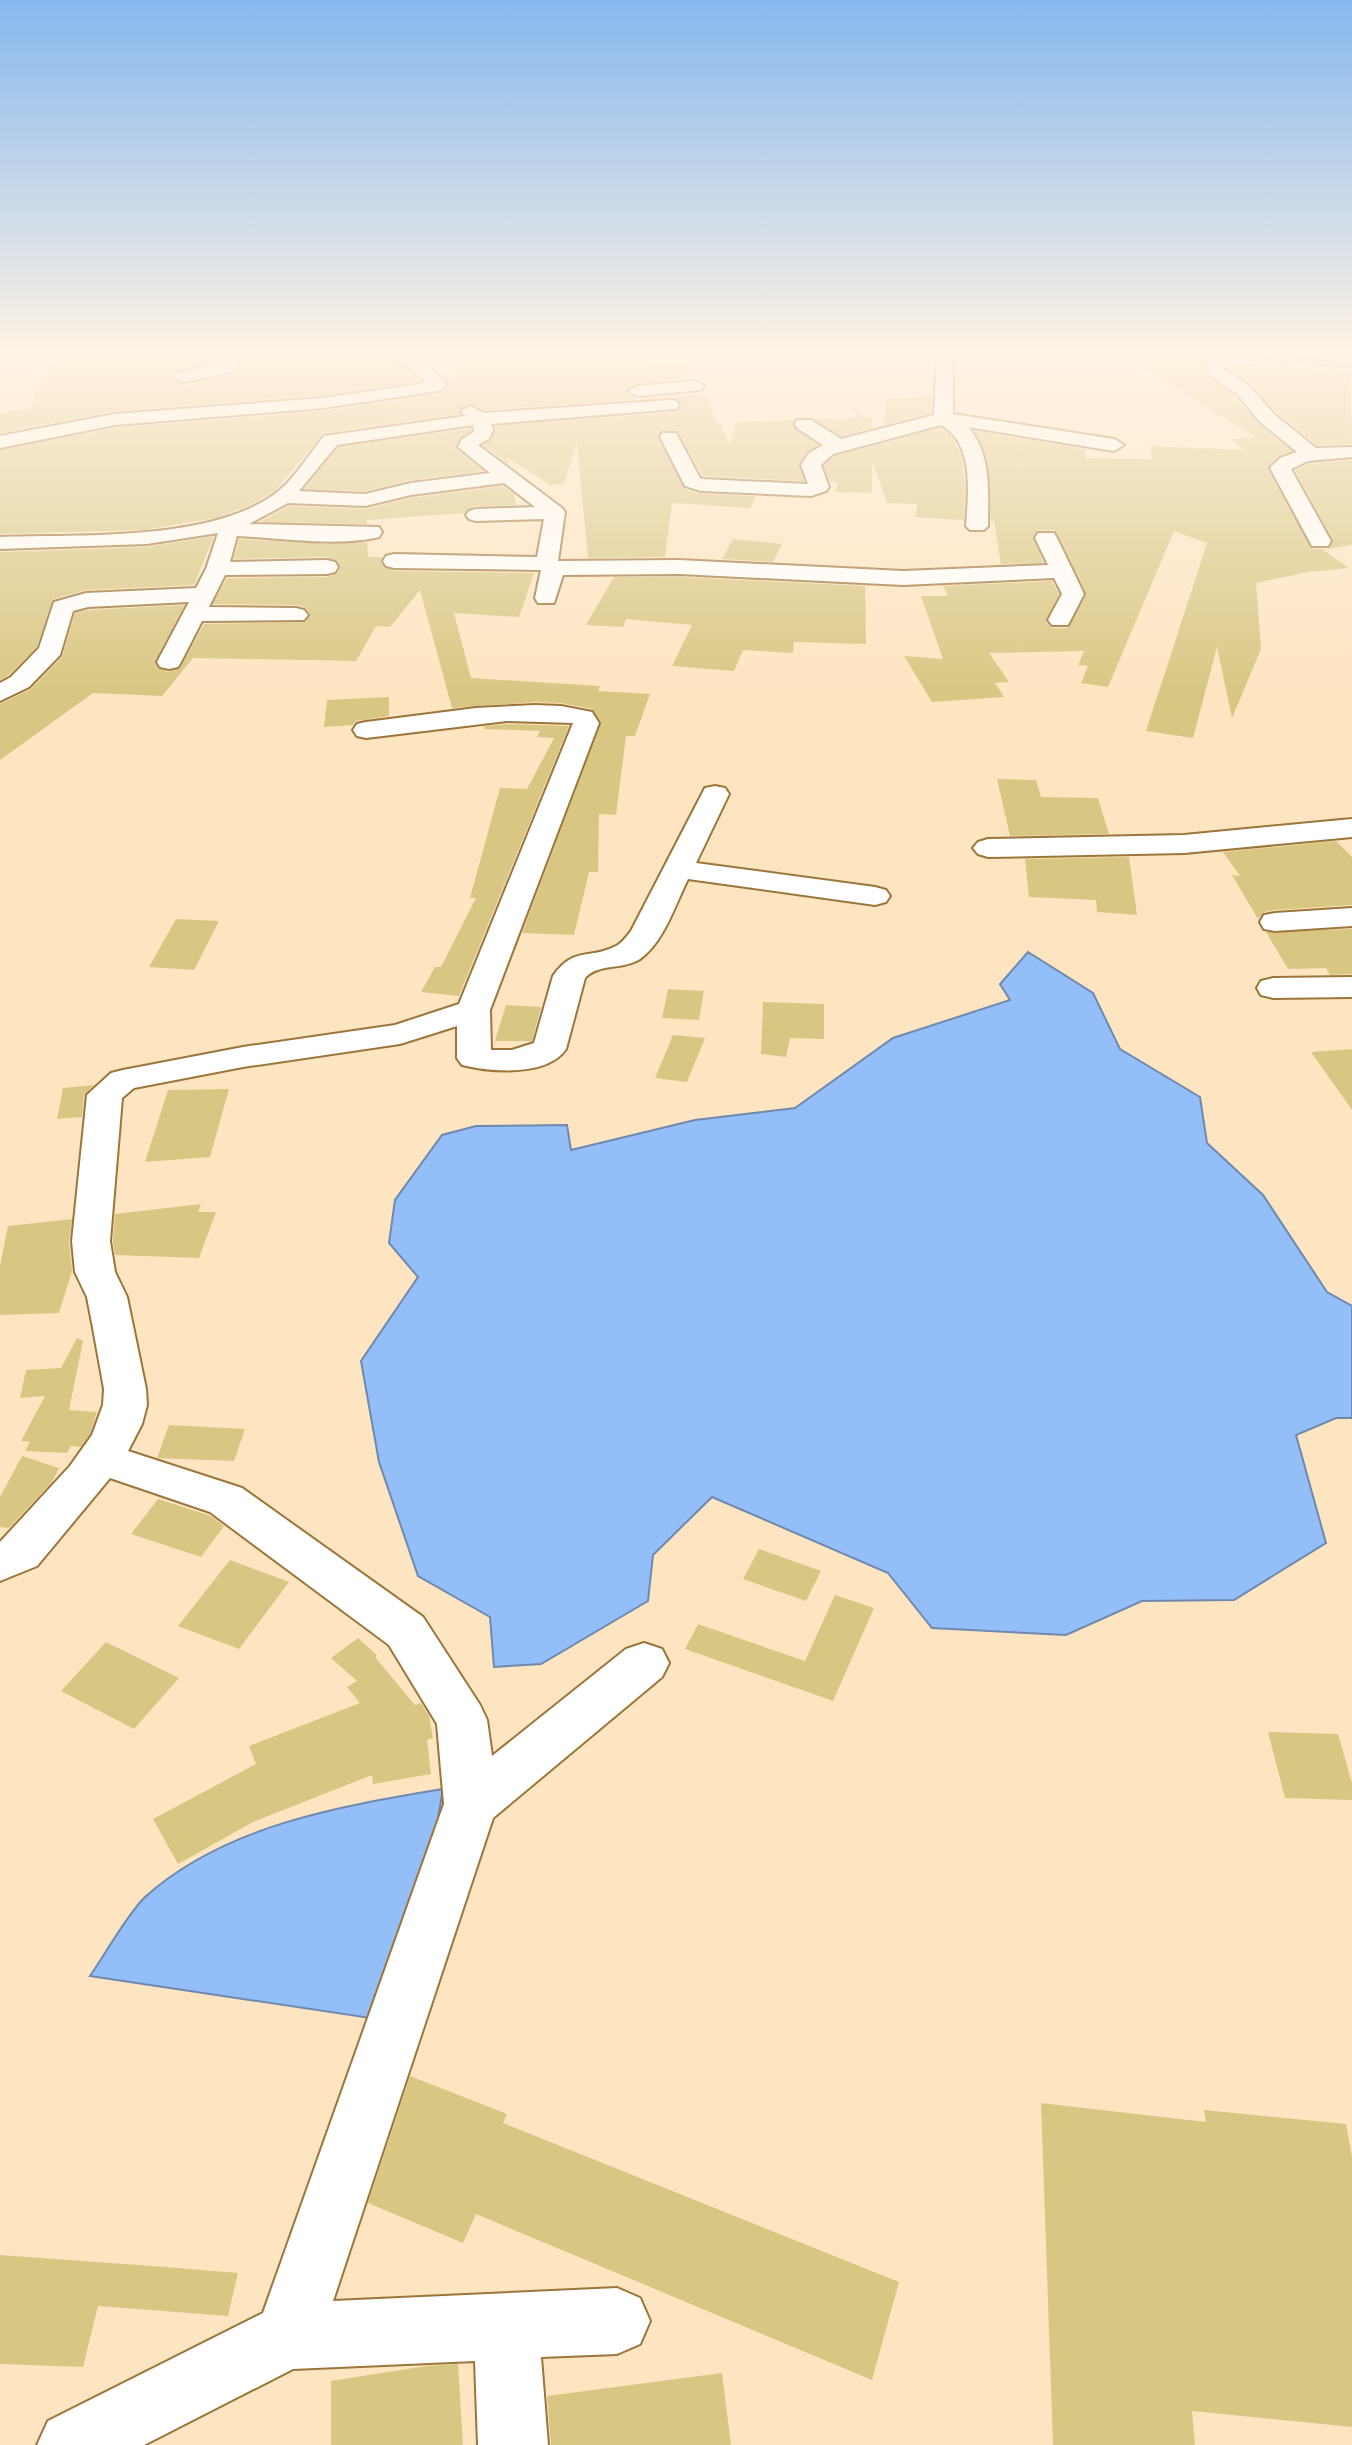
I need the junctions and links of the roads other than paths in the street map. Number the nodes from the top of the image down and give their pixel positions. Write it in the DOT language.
graph roads {
  1 [pos="309,466"];
  2 [pos="493,466"];
  3 [pos="684,466"];
  4 [pos="811,466"];
  5 [pos="976,466"];
  6 [pos="1282,466"];
  7 [pos="507,477"];
  8 [pos="284,497"];
  9 [pos="348,500"];
  10 [pos="555,512"];
  11 [pos="476,515"];
  12 [pos="233,524"];
  13 [pos="977,526"];
  14 [pos="372,532"];
  15 [pos="342,534"];
  16 [pos="1046,538"];
  17 [pos="1320,541"];
  18 [pos="0,543"];
  19 [pos="394,561"];
  20 [pos="550,566"];
  21 [pos="327,568"];
  22 [pos="217,569"];
  23 [pos="1064,572"];
  24 [pos="546,598"];
  25 [pos="198,604"];
  26 [pos="296,615"];
  27 [pos="1060,620"];
  28 [pos="169,662"];
  29 [pos="7,685"];
  30 [pos="366,730"];
  31 [pos="715,794"];
  32 [pos="1352,828"];
  33 [pos="988,848"];
  34 [pos="677,869"];
  35 [pos="875,896"];
  36 [pos="1352,917"];
  37 [pos="1275,922"];
  38 [pos="1352,987"];
  39 [pos="1273,988"];
  40 [pos="473,1010"];
  41 [pos="100,1458"];
  42 [pos="0,1563"];
  43 [pos="644,1663"];
  44 [pos="471,1804"];
  45 [pos="617,2321"];
  46 [pos="506,2326"];
  47 [pos="288,2336"];
  48 [pos="72,2445"];
  49 [pos="513,2445"];
  1 -- 8 [label="street"];
  2 -- 7 [label="street"];
  3 -- 4 [label="street"];
  5 -- 13 [label="street"];
  6 -- 17 [label="street"];
  7 -- 9 [label="street"];
  7 -- 10 [label="street"];
  8 -- 9 [label="street"];
  8 -- 12 [label="street"];
  9 -- 15 [label="street"];
  10 -- 11 [label="street"];
  10 -- 20 [label="street"];
  12 -- 15 [label="street"];
  12 -- 18 [label="street"];
  12 -- 22 [label="street"];
  14 -- 15 [label="street"];
  16 -- 23 [label="street"];
  19 -- 20 [label="street"];
  20 -- 23 [label="street"];
  20 -- 24 [label="street"];
  21 -- 22 [label="street"];
  22 -- 25 [label="street"];
  23 -- 27 [label="street"];
  25 -- 26 [label="street"];
  25 -- 28 [label="street"];
  25 -- 29 [label="street"];
  30 -- 40 [label="street"];
  31 -- 34 [label="street"];
  32 -- 33 [label="street"];
  34 -- 35 [label="street"];
  34 -- 40 [label="street"];
  36 -- 37 [label="street"];
  38 -- 39 [label="street"];
  40 -- 41 [label="street"];
  41 -- 42 [label="street"];
  41 -- 44 [label="street"];
  43 -- 44 [label="street"];
  44 -- 47 [label="street"];
  45 -- 46 [label="street"];
  46 -- 47 [label="street"];
  46 -- 49 [label="street"];
  47 -- 48 [label="street"];
}
